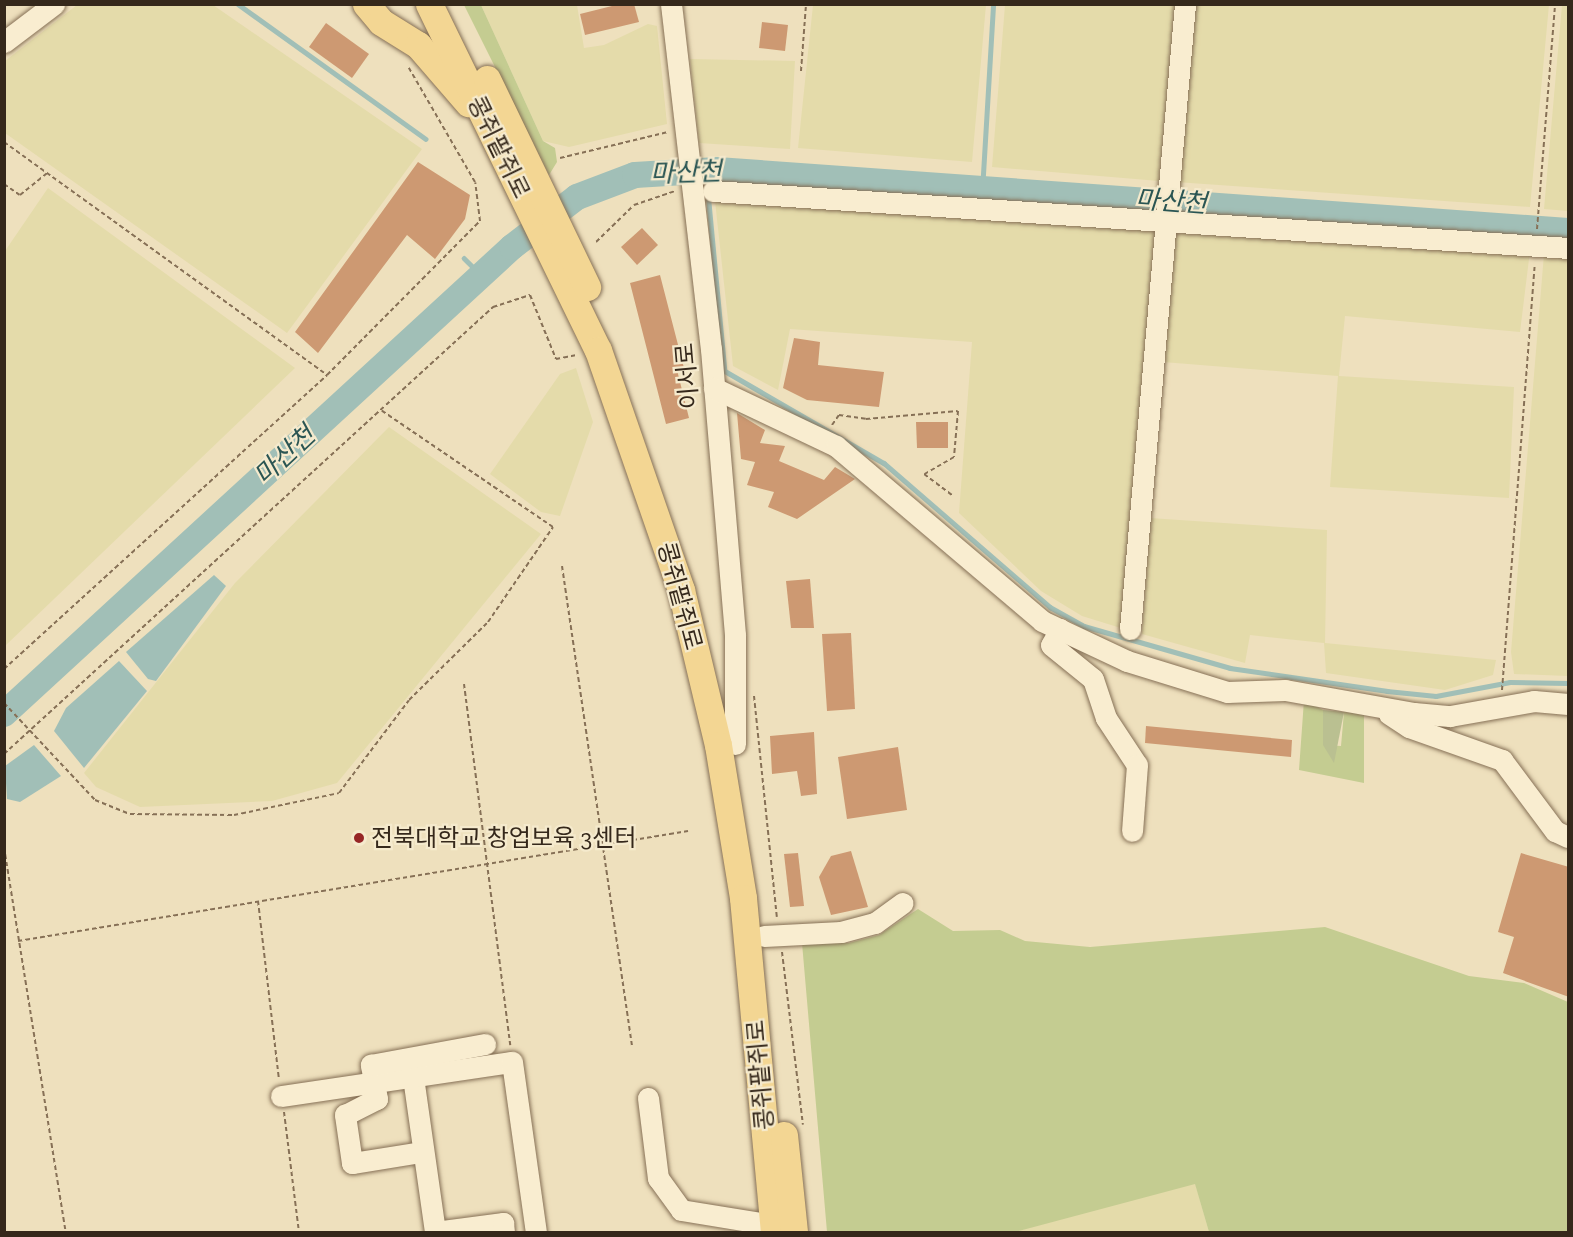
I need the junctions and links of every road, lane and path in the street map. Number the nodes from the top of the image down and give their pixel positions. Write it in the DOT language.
graph roads {
  1 [pos="54,4"];
  2 [pos="429,4"];
  3 [pos="450,4"];
  4 [pos="671,4"];
  5 [pos="806,4"];
  6 [pos="1185,4"];
  7 [pos="1556,4"];
  8 [pos="374,13"];
  9 [pos="4,42"];
  10 [pos="406,63"];
  11 [pos="801,71"];
  12 [pos="485,117"];
  13 [pos="686,138"];
  14 [pos="4,142"];
  15 [pos="560,158"];
  16 [pos="47,173"];
  17 [pos="4,184"];
  18 [pos="531,189"];
  19 [pos="699,189"];
  20 [pos="1165,214"];
  21 [pos="596,242"];
  22 [pos="1536,242"];
  23 [pos="1569,248"];
  24 [pos="560,252"];
  25 [pos="598,350"];
  26 [pos="327,375"];
  27 [pos="714,388"];
  28 [pos="382,411"];
  29 [pos="835,421"];
  30 [pos="953,496"];
  31 [pos="562,566"];
  32 [pos="1060,629"];
  33 [pos="1130,629"];
  34 [pos="4,669"];
  35 [pos="753,683"];
  36 [pos="464,684"];
  37 [pos="1502,694"];
  38 [pos="4,703"];
  39 [pos="1569,704"];
  40 [pos="1376,706"];
  41 [pos="31,730"];
  42 [pos="735,744"];
  43 [pos="4,754"];
  44 [pos="687,831"];
  45 [pos="1132,831"];
  46 [pos="1569,837"];
  47 [pos="602,841"];
  48 [pos="4,847"];
  49 [pos="487,862"];
  50 [pos="258,901"];
  51 [pos="903,903"];
  52 [pos="772,935"];
  53 [pos="18,941"];
  54 [pos="485,1044"];
  55 [pos="632,1047"];
  56 [pos="512,1062"];
  57 [pos="413,1077"];
  58 [pos="375,1082"];
  59 [pos="282,1096"];
  60 [pos="648,1098"];
  61 [pos="804,1138"];
  62 [pos="421,1152"];
  63 [pos="781,1230"];
  64 [pos="66,1233"];
  65 [pos="299,1233"];
  66 [pos="435,1233"];
  67 [pos="504,1233"];
  68 [pos="536,1233"];
  1 -- 9 [label="street"];
  2 -- 12 [label="main road, 콩쥐팥쥐로"];
  3 -- 18 [label="main road, 콩쥐팥쥐로"];
  4 -- 13 [label="street, 이서로"];
  5 -- 11 [label="path"];
  6 -- 20 [label="street"];
  7 -- 22 [label="path"];
  8 -- 12 [label="main road"];
  10 -- 26 [label="path"];
  12 -- 18 [label="main road, 콩쥐팥쥐로"];
  13 -- 15 [label="path"];
  13 -- 19 [label="street, 이서로"];
  14 -- 16 [label="path"];
  16 -- 17 [label="path"];
  16 -- 26 [label="path"];
  18 -- 24 [label="main road, 콩쥐팥쥐로"];
  19 -- 20 [label="street"];
  19 -- 21 [label="path"];
  19 -- 27 [label="street, 이서로"];
  20 -- 22 [label="street"];
  20 -- 33 [label="street"];
  22 -- 23 [label="street"];
  22 -- 37 [label="path"];
  24 -- 25 [label="main road, 콩쥐팥쥐로"];
  24 -- 42 [label="main road, 콩쥐팥쥐로"];
  25 -- 28 [label="path"];
  25 -- 63 [label="main road, 콩쥐팥쥐로"];
  26 -- 34 [label="path"];
  27 -- 32 [label="street"];
  27 -- 42 [label="street, 이서로"];
  28 -- 41 [label="path"];
  28 -- 41 [label="path"];
  29 -- 30 [label="path"];
  31 -- 47 [label="path"];
  32 -- 40 [label="street"];
  32 -- 45 [label="street"];
  35 -- 52 [label="path"];
  36 -- 49 [label="path"];
  38 -- 41 [label="path"];
  39 -- 40 [label="street"];
  40 -- 46 [label="street"];
  41 -- 43 [label="path"];
  42 -- 52 [label="main road, 콩쥐팥쥐로"];
  44 -- 47 [label="path"];
  47 -- 49 [label="path"];
  47 -- 55 [label="path"];
  48 -- 53 [label="path"];
  49 -- 50 [label="path"];
  49 -- 56 [label="path"];
  50 -- 53 [label="path"];
  50 -- 59 [label="path"];
  51 -- 52 [label="street"];
  52 -- 61 [label="path"];
  52 -- 63 [label="main road, 콩쥐팥쥐로"];
  53 -- 64 [label="path"];
  54 -- 58 [label="street"];
  56 -- 57 [label="street"];
  56 -- 68 [label="street"];
  57 -- 58 [label="street"];
  57 -- 62 [label="street"];
  58 -- 59 [label="street"];
  58 -- 62 [label="street"];
  59 -- 65 [label="path"];
  60 -- 63 [label="street"];
  62 -- 66 [label="street"];
  66 -- 67 [label="street"];
}
